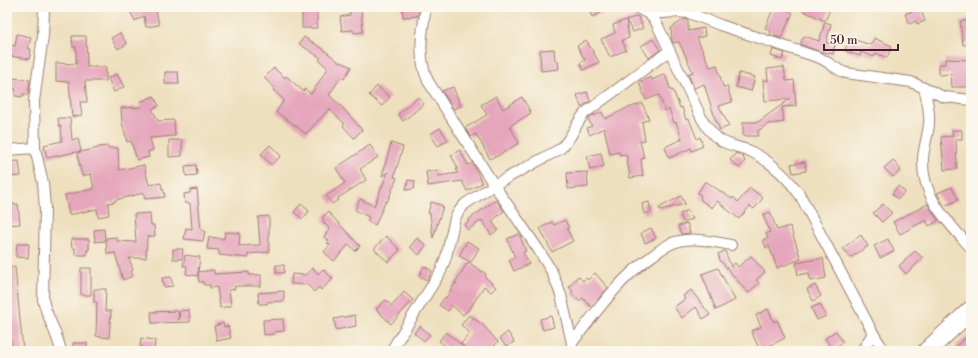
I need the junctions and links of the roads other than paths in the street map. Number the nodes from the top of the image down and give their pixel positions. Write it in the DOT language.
graph roads {
  1 [pos="44,7"];
  2 [pos="426,7"];
  3 [pos="636,7"];
  4 [pos="649,14"];
  5 [pos="669,51"];
  6 [pos="924,88"];
  7 [pos="971,100"];
  8 [pos="35,148"];
  9 [pos="7,150"];
  10 [pos="494,185"];
  11 [pos="730,245"];
  12 [pos="971,248"];
  13 [pos="971,310"];
  14 [pos="873,333"];
  15 [pos="571,347"];
  16 [pos="61,351"];
  17 [pos="391,351"];
  18 [pos="862,351"];
  19 [pos="884,351"];
  20 [pos="927,351"];
  1 -- 8 [label="street"];
  2 -- 10 [label="street"];
  3 -- 4 [label="street"];
  4 -- 5 [label="street"];
  4 -- 6 [label="street"];
  5 -- 10 [label="street"];
  5 -- 14 [label="street"];
  6 -- 7 [label="street"];
  6 -- 12 [label="street"];
  8 -- 9 [label="street"];
  8 -- 16 [label="street"];
  10 -- 15 [label="street"];
  10 -- 17 [label="street"];
  11 -- 15 [label="street"];
  13 -- 20 [label="highway"];
  14 -- 18 [label="street"];
  14 -- 19 [label="street"];
}
